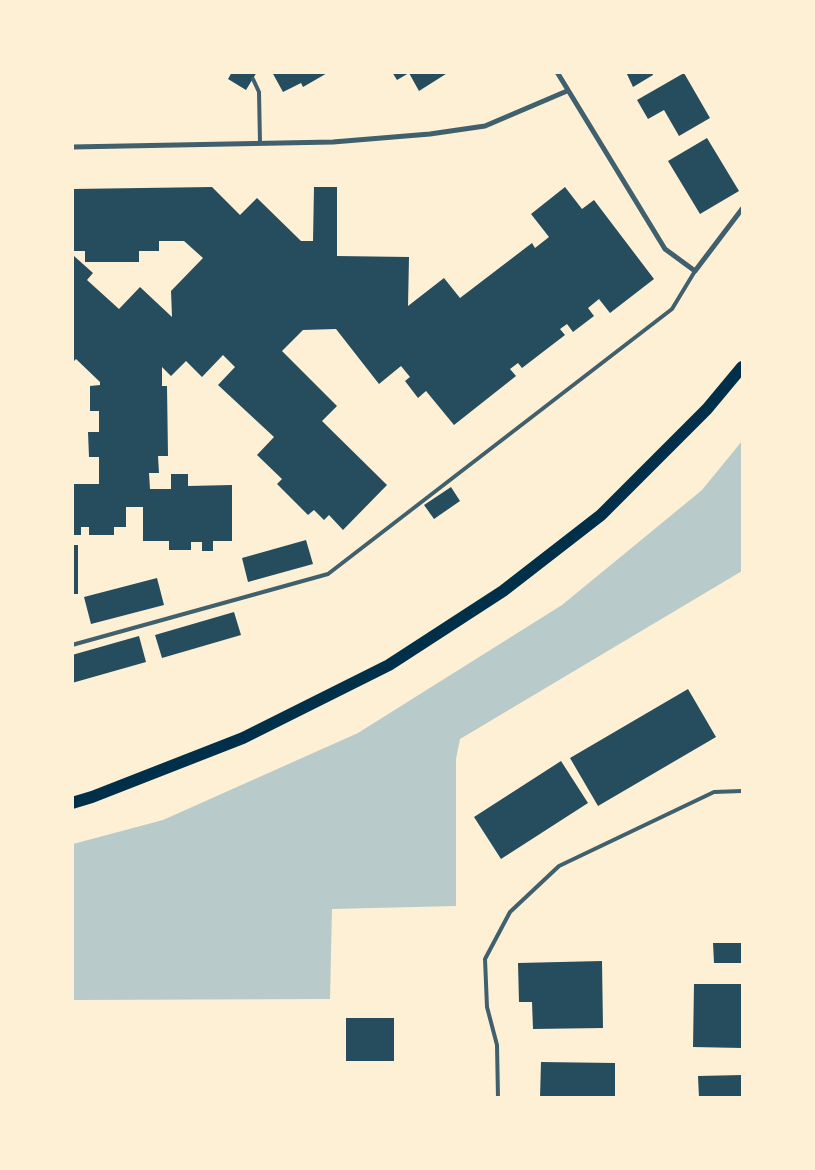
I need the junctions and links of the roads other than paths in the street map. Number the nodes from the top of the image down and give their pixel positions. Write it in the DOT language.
graph roads {
  1 [pos="557,72"];
  2 [pos="253,79"];
  3 [pos="567,91"];
  4 [pos="260,143"];
  5 [pos="72,147"];
  6 [pos="742,209"];
  7 [pos="695,271"];
  8 [pos="742,367"];
  9 [pos="72,645"];
  10 [pos="742,791"];
  11 [pos="72,803"];
  12 [pos="498,1098"];
  1 -- 3 [label="street"];
  2 -- 4 [label="lane"];
  3 -- 4 [label="street"];
  3 -- 7 [label="street"];
  4 -- 5 [label="street"];
  6 -- 7 [label="street"];
  7 -- 9 [label="lane"];
  8 -- 11 [label="main road"];
  10 -- 12 [label="lane"];
}
